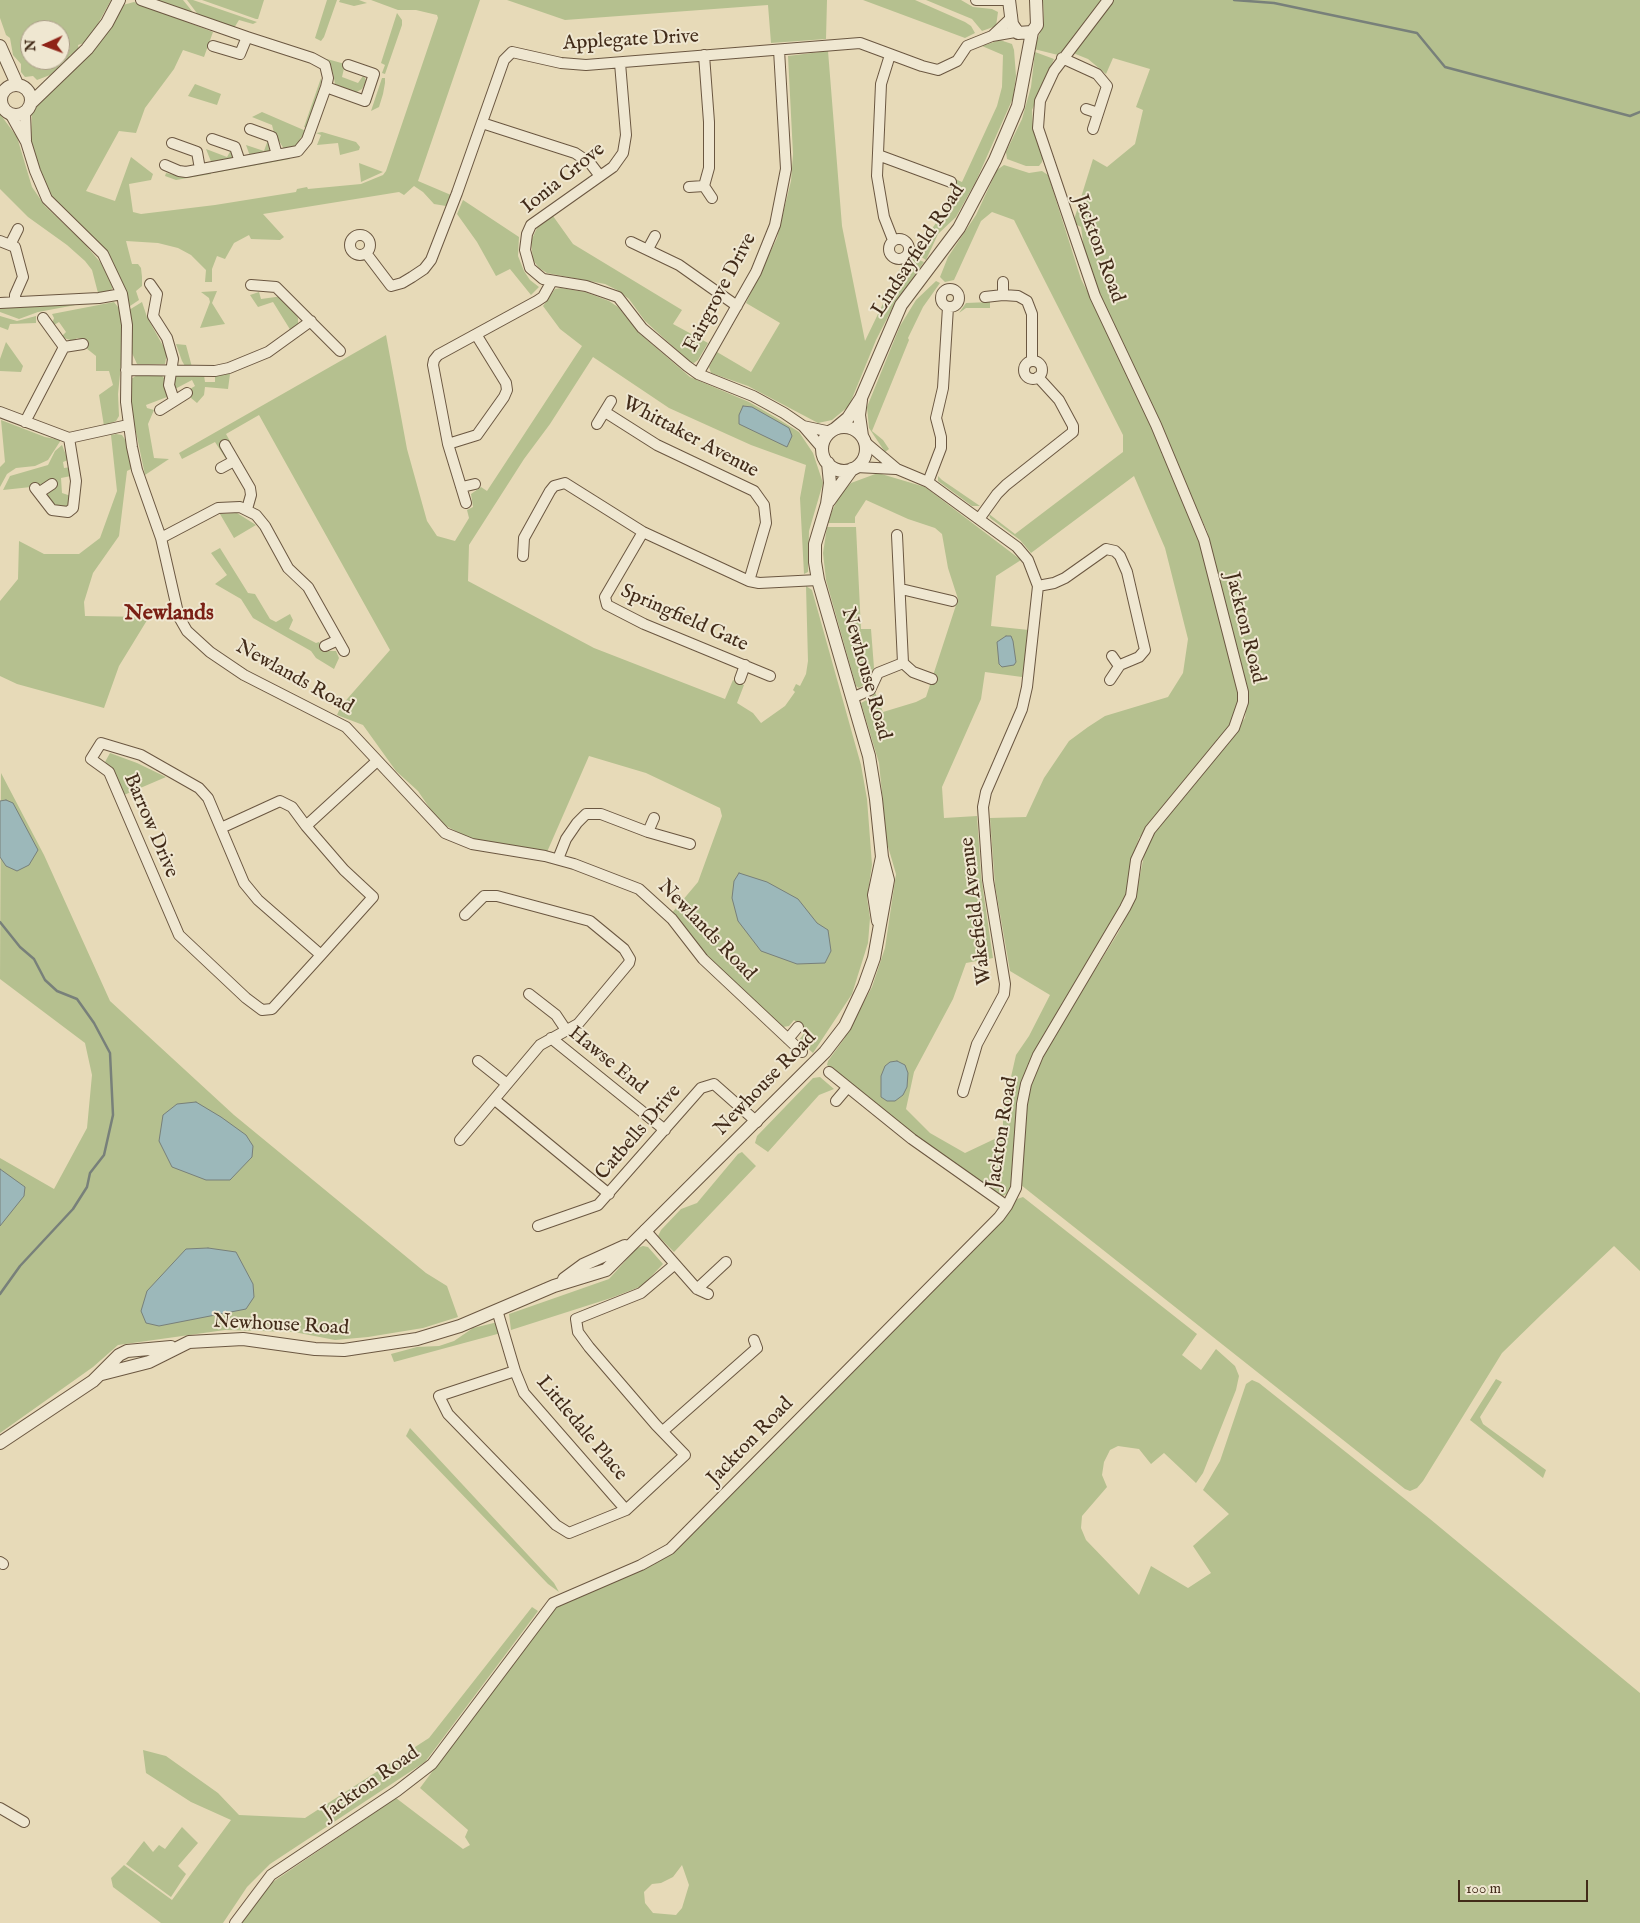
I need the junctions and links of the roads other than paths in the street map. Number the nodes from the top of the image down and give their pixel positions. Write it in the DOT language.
graph roads {
  1 [pos="119,0"];
  2 [pos="141,0"];
  3 [pos="976,0"];
  4 [pos="1009,0"];
  5 [pos="1036,0"];
  6 [pos="1108,0"];
  7 [pos="1012,18"];
  8 [pos="1032,32"];
  9 [pos="1017,33"];
  10 [pos="992,36"];
  11 [pos="247,37"];
  12 [pos="0,46"];
  13 [pos="213,46"];
  14 [pos="779,50"];
  15 [pos="704,55"];
  16 [pos="890,55"];
  17 [pos="1062,58"];
  18 [pos="620,63"];
  19 [pos="348,65"];
  20 [pos="1025,67"];
  21 [pos="9,69"];
  22 [pos="48,85"];
  23 [pos="21,86"];
  24 [pos="326,86"];
  25 [pos="3,94"];
  26 [pos="28,108"];
  27 [pos="1086,109"];
  28 [pos="1098,113"];
  29 [pos="10,115"];
  30 [pos="482,123"];
  31 [pos="250,129"];
  32 [pos="1093,129"];
  33 [pos="212,139"];
  34 [pos="26,142"];
  35 [pos="172,144"];
  36 [pos="277,155"];
  37 [pos="878,155"];
  38 [pos="240,162"];
  39 [pos="165,166"];
  40 [pos="200,169"];
  41 [pos="600,176"];
  42 [pos="951,182"];
  43 [pos="704,186"];
  44 [pos="689,187"];
  45 [pos="712,198"];
  46 [pos="18,229"];
  47 [pos="655,236"];
  48 [pos="894,240"];
  49 [pos="0,241"];
  50 [pos="632,242"];
  51 [pos="10,245"];
  52 [pos="648,249"];
  53 [pos="366,253"];
  54 [pos="552,281"];
  55 [pos="1003,282"];
  56 [pos="150,284"];
  57 [pos="251,285"];
  58 [pos="122,294"];
  59 [pos="1003,295"];
  60 [pos="985,297"];
  61 [pos="0,302"];
  62 [pos="15,302"];
  63 [pos="737,306"];
  64 [pos="948,307"];
  65 [pos="43,318"];
  66 [pos="311,321"];
  67 [pos="477,336"];
  68 [pos="83,344"];
  69 [pos="64,347"];
  70 [pos="340,351"];
  71 [pos="172,369"];
  72 [pos="126,370"];
  73 [pos="698,374"];
  74 [pos="187,393"];
  75 [pos="861,398"];
  76 [pos="174,400"];
  77 [pos="611,401"];
  78 [pos="160,410"];
  79 [pos="0,412"];
  80 [pos="605,412"];
  81 [pos="25,422"];
  82 [pos="597,424"];
  83 [pos="128,425"];
  84 [pos="803,426"];
  85 [pos="833,430"];
  86 [pos="69,438"];
  87 [pos="863,439"];
  88 [pos="448,444"];
  89 [pos="225,445"];
  90 [pos="822,448"];
  91 [pos="234,461"];
  92 [pos="828,464"];
  93 [pos="222,468"];
  94 [pos="854,468"];
  95 [pos="897,469"];
  96 [pos="928,482"];
  97 [pos="52,484"];
  98 [pos="474,484"];
  99 [pos="462,487"];
  100 [pos="466,503"];
  101 [pos="828,504"];
  102 [pos="247,509"];
  103 [pos="980,519"];
  104 [pos="643,532"];
  105 [pos="897,535"];
  106 [pos="161,538"];
  107 [pos="910,551"];
  108 [pos="898,552"];
  109 [pos="523,556"];
  110 [pos="818,580"];
  111 [pos="749,581"];
  112 [pos="1038,586"];
  113 [pos="901,589"];
  114 [pos="952,601"];
  115 [pos="338,640"];
  116 [pos="325,646"];
  117 [pos="344,651"];
  118 [pos="1112,656"];
  119 [pos="903,663"];
  120 [pos="745,665"];
  121 [pos="1119,666"];
  122 [pos="770,676"];
  123 [pos="740,679"];
  124 [pos="932,679"];
  125 [pos="1110,680"];
  126 [pos="852,698"];
  127 [pos="377,761"];
  128 [pos="654,818"];
  129 [pos="306,826"];
  130 [pos="221,828"];
  131 [pos="648,832"];
  132 [pos="690,844"];
  133 [pos="558,859"];
  134 [pos="465,916"];
  135 [pos="321,955"];
  136 [pos="529,994"];
  137 [pos="798,1027"];
  138 [pos="566,1030"];
  139 [pos="551,1038"];
  140 [pos="788,1039"];
  141 [pos="802,1052"];
  142 [pos="478,1061"];
  143 [pos="829,1072"];
  144 [pos="506,1084"];
  145 [pos="847,1088"];
  146 [pos="963,1092"];
  147 [pos="495,1100"];
  148 [pos="836,1101"];
  149 [pos="757,1122"];
  150 [pos="664,1130"];
  151 [pos="460,1140"];
  152 [pos="609,1194"];
  153 [pos="1007,1206"];
  154 [pos="538,1226"];
  155 [pos="640,1235"];
  156 [pos="726,1262"];
  157 [pos="674,1265"];
  158 [pos="697,1289"];
  159 [pos="708,1294"];
  160 [pos="497,1310"];
  161 [pos="754,1340"];
  162 [pos="515,1371"];
  163 [pos="664,1431"];
  164 [pos="0,1443"];
  165 [pos="626,1510"];
  166 [pos="0,1808"];
  167 [pos="24,1822"];
  168 [pos="235,1923"];
  1 -- 22 [label="street"];
  2 -- 11 [label="street"];
  3 -- 4 [label="street"];
  4 -- 7 [label="street, Lindsayfield Road"];
  5 -- 8 [label="street, Lindsayfield Road"];
  6 -- 17 [label="street, Jackton Road"];
  7 -- 9 [label="street, Lindsayfield Road"];
  7 -- 10 [label="street"];
  8 -- 9 [label="street"];
  8 -- 20 [label="street, Lindsayfield Road"];
  9 -- 10 [label="street"];
  9 -- 20 [label="street, Lindsayfield Road"];
  10 -- 16 [label="street, Applegate Drive"];
  11 -- 13 [label="street"];
  11 -- 24 [label="street"];
  12 -- 21 [label="street"];
  14 -- 15 [label="street, Applegate Drive"];
  14 -- 16 [label="street, Applegate Drive"];
  14 -- 63 [label="street, Fairgrove Drive"];
  15 -- 18 [label="street, Applegate Drive"];
  15 -- 43 [label="street"];
  16 -- 37 [label="street"];
  17 -- 28 [label="street"];
  17 -- 153 [label="street, Jackton Road"];
  18 -- 30 [label="street, Applegate Drive"];
  18 -- 41 [label="street, Ionia Grove"];
  19 -- 24 [label="street"];
  20 -- 75 [label="street, Lindsayfield Road"];
  21 -- 23 [label="street"];
  21 -- 25 [label="street"];
  22 -- 23 [label="street"];
  22 -- 26 [label="street"];
  23 -- 25 [label="street"];
  23 -- 26 [label="street"];
  24 -- 36 [label="street"];
  25 -- 29 [label="street"];
  26 -- 29 [label="street"];
  26 -- 34 [label="street, Newlands Road"];
  27 -- 28 [label="street"];
  28 -- 32 [label="street"];
  29 -- 34 [label="street, Newlands Road"];
  30 -- 41 [label="street"];
  30 -- 53 [label="street, Applegate Drive"];
  31 -- 36 [label="street"];
  33 -- 38 [label="street"];
  34 -- 58 [label="street, Newlands Road"];
  35 -- 40 [label="street"];
  36 -- 38 [label="street"];
  37 -- 42 [label="street"];
  37 -- 48 [label="street"];
  38 -- 40 [label="street"];
  39 -- 40 [label="street"];
  41 -- 54 [label="street, Ionia Grove"];
  43 -- 44 [label="street"];
  43 -- 45 [label="street"];
  46 -- 51 [label="street"];
  47 -- 52 [label="street"];
  49 -- 51 [label="street"];
  50 -- 52 [label="street"];
  51 -- 62 [label="street"];
  52 -- 63 [label="street"];
  54 -- 67 [label="street"];
  54 -- 73 [label="street, Ionia Grove"];
  55 -- 59 [label="street"];
  56 -- 71 [label="street"];
  57 -- 66 [label="street"];
  58 -- 62 [label="street"];
  58 -- 72 [label="street, Newlands Road"];
  59 -- 60 [label="street"];
  59 -- 103 [label="street"];
  61 -- 62 [label="street"];
  63 -- 73 [label="street, Fairgrove Drive"];
  64 -- 96 [label="street"];
  65 -- 69 [label="street"];
  66 -- 70 [label="street"];
  66 -- 71 [label="street"];
  67 -- 88 [label="street"];
  67 -- 88 [label="street"];
  68 -- 69 [label="street"];
  69 -- 81 [label="street"];
  71 -- 72 [label="street"];
  71 -- 76 [label="street"];
  72 -- 83 [label="street, Newlands Road"];
  73 -- 84 [label="street, Ionia Grove"];
  74 -- 76 [label="street"];
  75 -- 85 [label="street, Lindsayfield Road"];
  75 -- 87 [label="street, Lindsayfield Road"];
  76 -- 78 [label="street"];
  77 -- 80 [label="street"];
  79 -- 81 [label="street"];
  80 -- 82 [label="street"];
  80 -- 111 [label="street, Whittaker Avenue"];
  81 -- 86 [label="street"];
  83 -- 86 [label="street"];
  83 -- 106 [label="street, Newlands Road"];
  84 -- 85 [label="street, Ionia Grove"];
  84 -- 90 [label="street, Ionia Grove"];
  85 -- 87 [label="street"];
  85 -- 90 [label="street"];
  86 -- 97 [label="street"];
  87 -- 94 [label="street"];
  87 -- 95 [label="street, Wakefield Avenue"];
  88 -- 99 [label="street"];
  89 -- 91 [label="street"];
  90 -- 92 [label="street"];
  91 -- 93 [label="street"];
  91 -- 102 [label="street"];
  92 -- 94 [label="street"];
  92 -- 101 [label="street, Newhouse Road"];
  94 -- 95 [label="street, Wakefield Avenue"];
  94 -- 101 [label="street, Newhouse Road"];
  95 -- 96 [label="street, Wakefield Avenue"];
  96 -- 103 [label="street, Wakefield Avenue"];
  98 -- 99 [label="street"];
  99 -- 100 [label="street"];
  101 -- 110 [label="street, Newhouse Road"];
  102 -- 106 [label="street"];
  102 -- 115 [label="street"];
  103 -- 112 [label="street, Wakefield Avenue"];
  104 -- 109 [label="street"];
  104 -- 111 [label="street"];
  104 -- 120 [label="street, Springfield Gate"];
  105 -- 108 [label="street"];
  106 -- 127 [label="street, Newlands Road"];
  107 -- 108 [label="street"];
  108 -- 113 [label="street"];
  110 -- 111 [label="street"];
  110 -- 126 [label="street, Newhouse Road"];
  112 -- 121 [label="street"];
  112 -- 146 [label="street, Wakefield Avenue"];
  113 -- 114 [label="street"];
  113 -- 119 [label="street"];
  115 -- 116 [label="street"];
  115 -- 117 [label="street"];
  118 -- 121 [label="street"];
  119 -- 124 [label="street"];
  119 -- 126 [label="street"];
  120 -- 122 [label="street, Springfield Gate"];
  120 -- 123 [label="street"];
  121 -- 125 [label="street"];
  126 -- 149 [label="street, Newhouse Road"];
  127 -- 129 [label="street"];
  127 -- 133 [label="street, Newlands Road"];
  128 -- 131 [label="street"];
  129 -- 130 [label="street"];
  129 -- 135 [label="street, Barrow Drive"];
  130 -- 135 [label="street, Barrow Drive"];
  130 -- 135 [label="street, Barrow Drive"];
  131 -- 132 [label="street"];
  131 -- 133 [label="street"];
  133 -- 140 [label="street, Newlands Road"];
  134 -- 138 [label="street"];
  136 -- 138 [label="street"];
  137 -- 140 [label="street"];
  138 -- 139 [label="street"];
  139 -- 144 [label="street"];
  139 -- 150 [label="street, Hawse End"];
  140 -- 141 [label="street, Newlands Road"];
  142 -- 144 [label="street"];
  143 -- 145 [label="street"];
  144 -- 147 [label="street"];
  145 -- 148 [label="street"];
  145 -- 153 [label="street"];
  147 -- 151 [label="street"];
  147 -- 152 [label="street"];
  149 -- 150 [label="street, Catbells Drive"];
  149 -- 155 [label="street, Newhouse Road"];
  150 -- 152 [label="street, Catbells Drive"];
  152 -- 154 [label="street, Catbells Drive"];
  153 -- 168 [label="street, Jackton Road"];
  155 -- 157 [label="street"];
  155 -- 160 [label="street, Newhouse Road"];
  156 -- 158 [label="street"];
  157 -- 158 [label="street"];
  157 -- 163 [label="street"];
  158 -- 159 [label="street"];
  160 -- 162 [label="street, Littledale Place"];
  160 -- 164 [label="street, Newhouse Road"];
  161 -- 163 [label="street"];
  162 -- 165 [label="street, Littledale Place"];
  162 -- 165 [label="street"];
  163 -- 165 [label="street"];
  166 -- 167 [label="street"];
}
